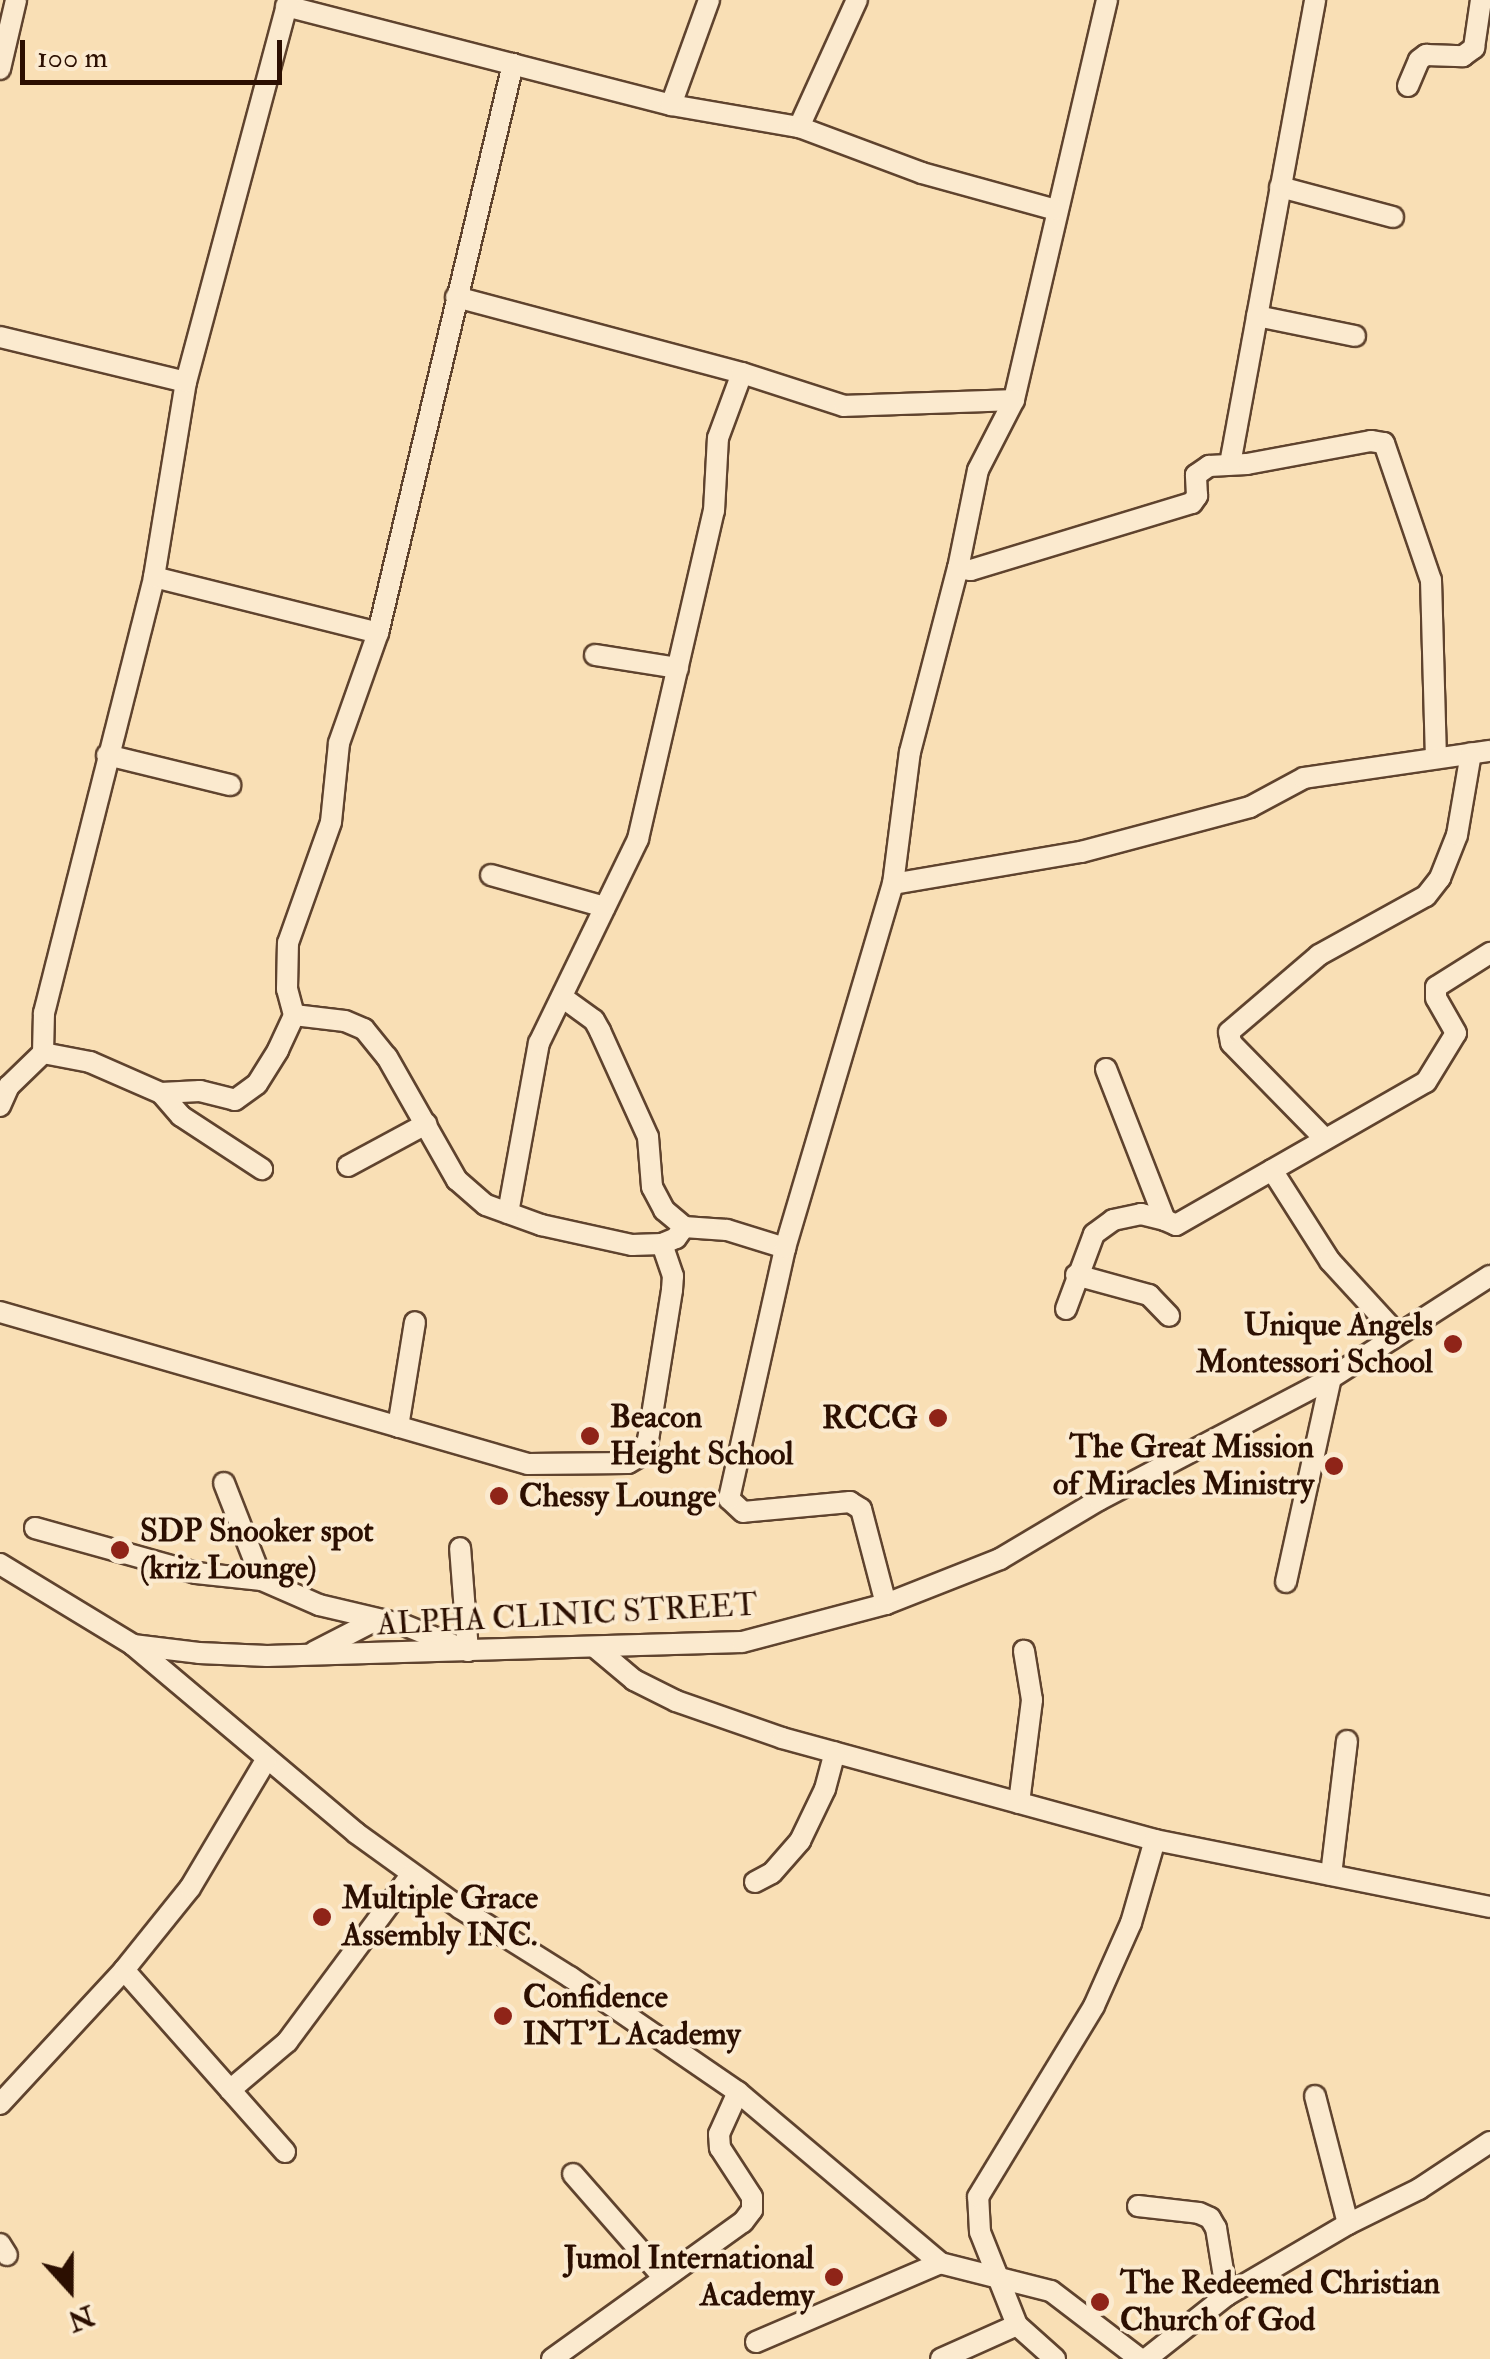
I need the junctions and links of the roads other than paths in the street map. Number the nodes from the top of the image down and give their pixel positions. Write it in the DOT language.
graph roads {
  1 [pos="16,0"];
  2 [pos="709,0"];
  3 [pos="857,0"];
  4 [pos="1106,0"];
  5 [pos="1315,0"];
  6 [pos="1481,0"];
  7 [pos="287,3"];
  8 [pos="513,64"];
  9 [pos="0,70"];
  10 [pos="1408,86"];
  11 [pos="670,105"];
  12 [pos="799,127"];
  13 [pos="1280,187"];
  14 [pos="1056,210"];
  15 [pos="1393,217"];
  16 [pos="456,296"];
  17 [pos="1257,316"];
  18 [pos="1355,336"];
  19 [pos="0,337"];
  20 [pos="742,373"];
  21 [pos="186,382"];
  22 [pos="1014,400"];
  23 [pos="1230,464"];
  24 [pos="958,568"];
  25 [pos="154,577"];
  26 [pos="378,633"];
  27 [pos="595,655"];
  28 [pos="678,668"];
  29 [pos="1480,752"];
  30 [pos="107,755"];
  31 [pos="1436,756"];
  32 [pos="230,785"];
  33 [pos="491,876"];
  34 [pos="893,884"];
  35 [pos="605,908"];
  36 [pos="1490,953"];
  37 [pos="562,997"];
  38 [pos="294,1015"];
  39 [pos="43,1053"];
  40 [pos="1106,1069"];
  41 [pos="161,1093"];
  42 [pos="0,1106"];
  43 [pos="426,1124"];
  44 [pos="1325,1139"];
  45 [pos="348,1166"];
  46 [pos="262,1170"];
  47 [pos="1272,1170"];
  48 [pos="508,1213"];
  49 [pos="1165,1220"];
  50 [pos="684,1228"];
  51 [pos="662,1244"];
  52 [pos="785,1248"];
  53 [pos="1076,1276"];
  54 [pos="1490,1276"];
  55 [pos="1066,1309"];
  56 [pos="0,1312"];
  57 [pos="1169,1316"];
  58 [pos="415,1322"];
  59 [pos="1398,1336"];
  60 [pos="1331,1378"];
  61 [pos="398,1427"];
  62 [pos="224,1482"];
  63 [pos="35,1528"];
  64 [pos="460,1548"];
  65 [pos="0,1564"];
  66 [pos="262,1580"];
  67 [pos="1286,1582"];
  68 [pos="886,1604"];
  69 [pos="374,1620"];
  70 [pos="133,1645"];
  71 [pos="596,1648"];
  72 [pos="468,1651"];
  73 [pos="1024,1651"];
  74 [pos="308,1656"];
  75 [pos="1347,1741"];
  76 [pos="835,1752"];
  77 [pos="266,1760"];
  78 [pos="1019,1803"];
  79 [pos="1156,1840"];
  80 [pos="1331,1875"];
  81 [pos="412,1876"];
  82 [pos="755,1882"];
  83 [pos="1490,1906"];
  84 [pos="124,1970"];
  85 [pos="230,2090"];
  86 [pos="738,2092"];
  87 [pos="1315,2096"];
  88 [pos="0,2104"];
  89 [pos="1490,2142"];
  90 [pos="284,2152"];
  91 [pos="572,2174"];
  92 [pos="1138,2206"];
  93 [pos="1348,2224"];
  94 [pos="940,2263"];
  95 [pos="1000,2276"];
  96 [pos="664,2278"];
  97 [pos="1226,2296"];
  98 [pos="1017,2325"];
  99 [pos="756,2342"];
  100 [pos="552,2359"];
  101 [pos="942,2359"];
  102 [pos="1055,2359"];
  103 [pos="1143,2359"];
  1 -- 9 [label="street"];
  2 -- 11 [label="street"];
  3 -- 12 [label="street"];
  4 -- 14 [label="street"];
  5 -- 13 [label="street"];
  6 -- 10 [label="street"];
  7 -- 8 [label="street"];
  7 -- 21 [label="street"];
  8 -- 11 [label="street"];
  8 -- 16 [label="street"];
  11 -- 12 [label="street"];
  12 -- 14 [label="street"];
  13 -- 15 [label="street"];
  13 -- 17 [label="street"];
  14 -- 22 [label="street"];
  16 -- 20 [label="street"];
  16 -- 26 [label="street"];
  17 -- 18 [label="street"];
  17 -- 23 [label="street"];
  19 -- 21 [label="street"];
  20 -- 22 [label="street"];
  20 -- 28 [label="street"];
  21 -- 25 [label="street"];
  22 -- 24 [label="street"];
  23 -- 24 [label="street"];
  23 -- 31 [label="street"];
  24 -- 34 [label="street"];
  25 -- 26 [label="street"];
  25 -- 30 [label="street"];
  26 -- 38 [label="street"];
  27 -- 28 [label="street"];
  28 -- 35 [label="street"];
  29 -- 31 [label="street"];
  29 -- 44 [label="street"];
  30 -- 32 [label="street"];
  30 -- 39 [label="street"];
  31 -- 34 [label="street"];
  33 -- 35 [label="street"];
  34 -- 52 [label="street"];
  35 -- 37 [label="street"];
  36 -- 44 [label="street"];
  37 -- 48 [label="street"];
  37 -- 50 [label="street"];
  38 -- 41 [label="street"];
  38 -- 43 [label="street"];
  39 -- 41 [label="street"];
  39 -- 42 [label="street"];
  40 -- 49 [label="street"];
  41 -- 46 [label="street"];
  43 -- 45 [label="street"];
  43 -- 48 [label="street"];
  44 -- 47 [label="street"];
  47 -- 49 [label="street"];
  47 -- 59 [label="street"];
  48 -- 51 [label="street"];
  49 -- 53 [label="street"];
  50 -- 51 [label="street"];
  50 -- 52 [label="street"];
  51 -- 61 [label="street"];
  52 -- 68 [label="street"];
  53 -- 55 [label="street"];
  53 -- 57 [label="street"];
  54 -- 59 [label="street, ALPHA CLINIC STREET"];
  56 -- 61 [label="street"];
  58 -- 61 [label="street"];
  59 -- 60 [label="street, ALPHA CLINIC STREET"];
  60 -- 67 [label="street"];
  60 -- 68 [label="street, ALPHA CLINIC STREET"];
  62 -- 66 [label="street"];
  63 -- 66 [label="street"];
  64 -- 72 [label="street"];
  65 -- 70 [label="street, ALPHA CLINIC STREET"];
  66 -- 69 [label="street"];
  68 -- 71 [label="street, ALPHA CLINIC STREET"];
  69 -- 72 [label="street"];
  69 -- 74 [label="street"];
  70 -- 74 [label="street, ALPHA CLINIC STREET"];
  70 -- 77 [label="street"];
  71 -- 72 [label="street, ALPHA CLINIC STREET"];
  71 -- 76 [label="street"];
  72 -- 74 [label="street, ALPHA CLINIC STREET"];
  73 -- 78 [label="street"];
  75 -- 80 [label="street"];
  76 -- 78 [label="street"];
  76 -- 82 [label="street"];
  77 -- 81 [label="street"];
  77 -- 84 [label="street"];
  78 -- 79 [label="street"];
  79 -- 80 [label="street"];
  79 -- 95 [label="street"];
  80 -- 83 [label="street"];
  81 -- 85 [label="street"];
  81 -- 86 [label="street"];
  84 -- 85 [label="street"];
  84 -- 88 [label="street"];
  85 -- 90 [label="street"];
  86 -- 94 [label="street"];
  86 -- 96 [label="street"];
  87 -- 93 [label="street"];
  89 -- 93 [label="street"];
  91 -- 96 [label="street"];
  92 -- 97 [label="street"];
  93 -- 97 [label="street"];
  94 -- 95 [label="street"];
  94 -- 99 [label="street"];
  95 -- 98 [label="street"];
  95 -- 103 [label="street"];
  96 -- 100 [label="street"];
  97 -- 103 [label="street"];
  98 -- 101 [label="street"];
  98 -- 102 [label="street"];
}
